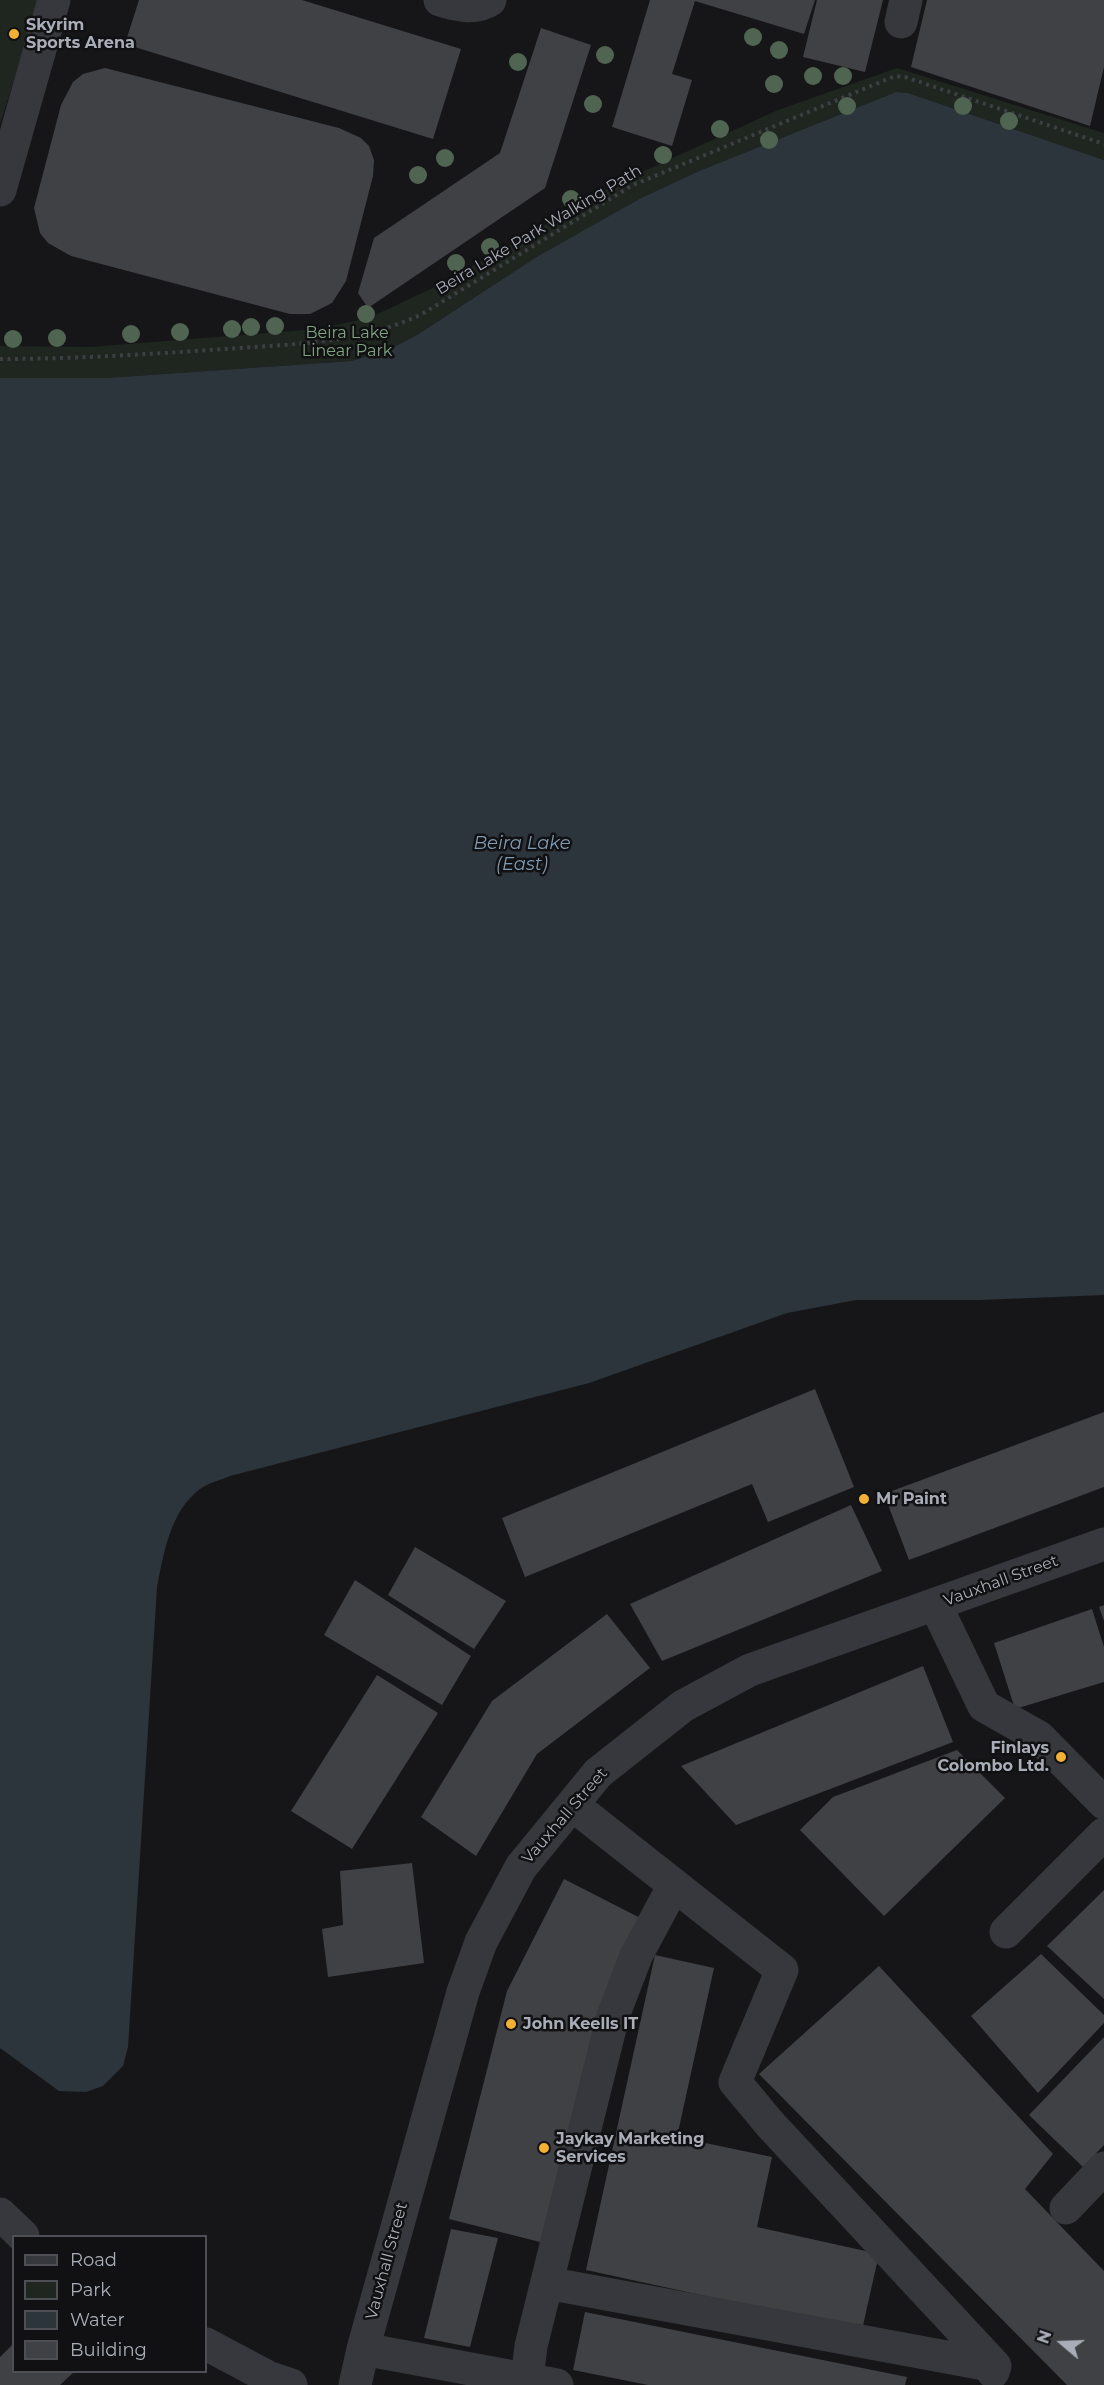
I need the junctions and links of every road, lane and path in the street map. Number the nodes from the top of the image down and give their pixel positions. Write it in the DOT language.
graph roads {
  1 [pos="54,0"];
  2 [pos="440,0"];
  3 [pos="490,0"];
  4 [pos="1104,144"];
  5 [pos="0,190"];
  6 [pos="0,359"];
  7 [pos="1104,1544"];
  8 [pos="935,1604"];
  9 [pos="1104,1803"];
  10 [pos="574,1806"];
  11 [pos="1104,1834"];
  12 [pos="674,1885"];
  13 [pos="1006,1932"];
  14 [pos="1104,2168"];
  15 [pos="1066,2208"];
  16 [pos="0,2214"];
  17 [pos="22,2235"];
  18 [pos="548,2283"];
  19 [pos="207,2345"];
  20 [pos="363,2349"];
  21 [pos="992,2375"];
  22 [pos="542,2382"];
  23 [pos="291,2385"];
  24 [pos="355,2385"];
  1 -- 5 [label="street"];
  2 -- 3 [label="street"];
  4 -- 6 [label="path, Beira Lake Park Walking Path"];
  7 -- 8 [label="street, Vauxhall Street"];
  8 -- 9 [label="street"];
  8 -- 10 [label="street, Vauxhall Street"];
  10 -- 12 [label="street"];
  10 -- 20 [label="street, Vauxhall Street"];
  11 -- 13 [label="street"];
  12 -- 18 [label="street"];
  12 -- 21 [label="street"];
  14 -- 15 [label="street"];
  16 -- 17 [label="street"];
  18 -- 21 [label="street"];
  18 -- 22 [label="street"];
  19 -- 23 [label="street"];
  20 -- 22 [label="street"];
  20 -- 24 [label="street, Vauxhall Street"];
}
